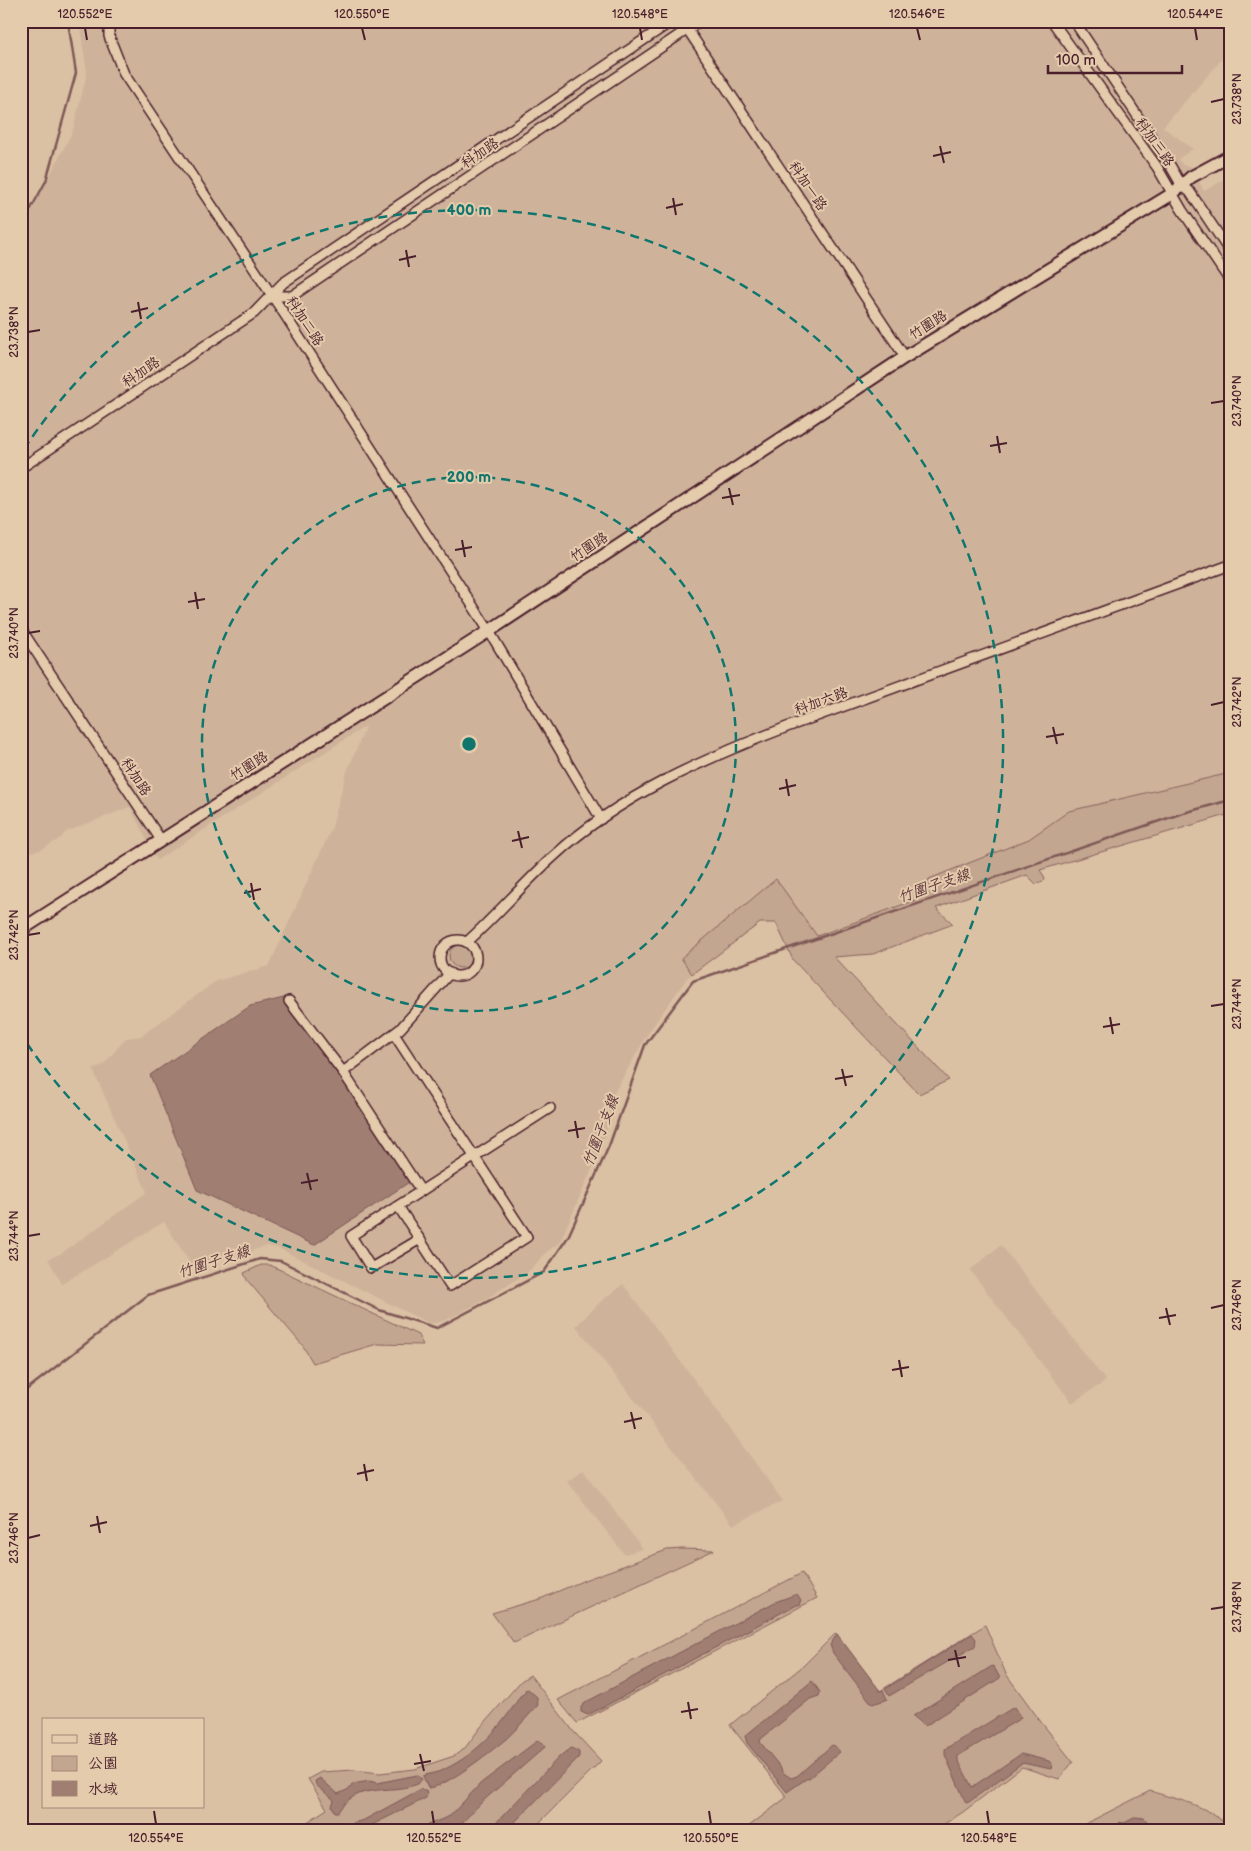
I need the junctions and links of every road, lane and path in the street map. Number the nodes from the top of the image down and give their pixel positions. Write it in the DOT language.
graph roads {
  1 [pos="109,21"];
  2 [pos="672,21"];
  3 [pos="700,21"];
  4 [pos="1052,21"];
  5 [pos="1074,21"];
  6 [pos="685,25"];
  7 [pos="1230,156"];
  8 [pos="1176,190"];
  9 [pos="1230,252"];
  10 [pos="1230,281"];
  11 [pos="272,296"];
  12 [pos="905,357"];
  13 [pos="21,468"];
  14 [pos="1230,565"];
  15 [pos="21,629"];
  16 [pos="489,631"];
  17 [pos="601,819"];
  18 [pos="161,840"];
  19 [pos="21,930"];
  20 [pos="467,942"];
  21 [pos="450,973"];
  22 [pos="289,1001"];
  23 [pos="394,1034"];
  24 [pos="343,1072"];
  25 [pos="550,1108"];
  26 [pos="474,1156"];
  27 [pos="420,1191"];
  28 [pos="398,1206"];
  29 [pos="420,1239"];
  1 -- 11 [label="street, 科加二路"];
  2 -- 11 [label="street, 科加路"];
  3 -- 6 [label="street, 科加路"];
  4 -- 8 [label="street, 科加三路"];
  5 -- 8 [label="street, 科加三路"];
  6 -- 11 [label="street, 科加路"];
  6 -- 12 [label="street, 科加一路"];
  7 -- 8 [label="street, 竹圍路"];
  8 -- 9 [label="street, 科加三路"];
  8 -- 10 [label="street, 科加三路"];
  8 -- 12 [label="street, 竹圍路"];
  11 -- 13 [label="street, 科加路"];
  11 -- 16 [label="street, 科加二路"];
  12 -- 16 [label="street, 竹圍路"];
  14 -- 17 [label="street, 科加六路"];
  15 -- 18 [label="street, 科加路"];
  16 -- 17 [label="street, 科加二路"];
  16 -- 18 [label="street, 竹圍路"];
  17 -- 20 [label="street, 科加六路"];
  18 -- 19 [label="street, 竹圍路"];
  20 -- 21 [label="street"];
  20 -- 21 [label="street"];
  21 -- 23 [label="street"];
  22 -- 24 [label="street"];
  23 -- 24 [label="street"];
  23 -- 26 [label="street"];
  24 -- 27 [label="street"];
  25 -- 26 [label="street"];
  26 -- 27 [label="street"];
  26 -- 29 [label="street"];
  27 -- 28 [label="street"];
  28 -- 29 [label="street"];
  28 -- 29 [label="street"];
}
